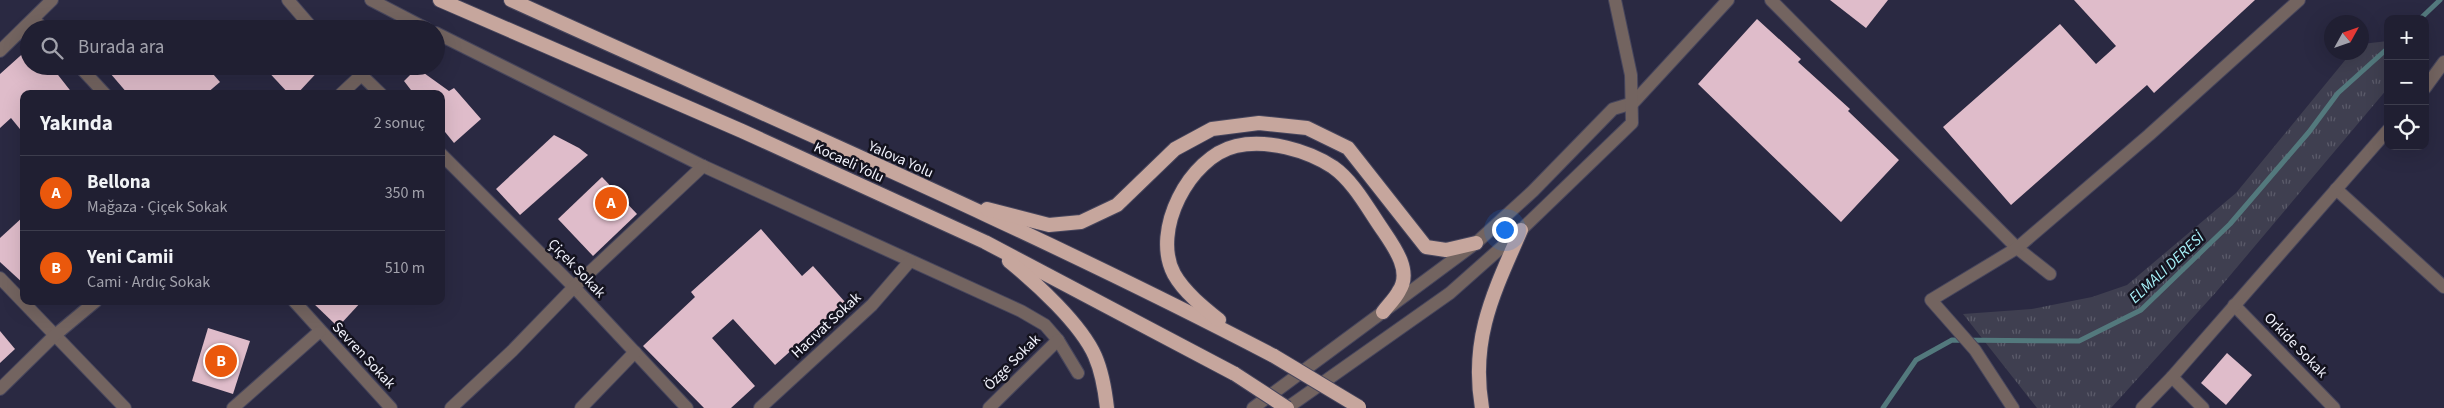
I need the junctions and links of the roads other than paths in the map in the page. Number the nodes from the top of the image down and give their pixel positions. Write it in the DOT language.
graph roads {
  1 [pos="52,0"];
  2 [pos="288,0"];
  3 [pos="371,0"];
  4 [pos="440,0"];
  5 [pos="511,0"];
  6 [pos="1728,0"];
  7 [pos="1772,0"];
  8 [pos="2299,0"];
  9 [pos="1617,1"];
  10 [pos="34,19"];
  11 [pos="305,20"];
  12 [pos="407,20"];
  13 [pos="20,33"];
  14 [pos="445,37"];
  15 [pos="0,52"];
  16 [pos="2444,62"];
  17 [pos="87,75"];
  18 [pos="362,75"];
  19 [pos="370,75"];
  20 [pos="2429,83"];
  21 [pos="101,90"];
  22 [pos="345,90"];
  23 [pos="380,90"];
  24 [pos="1633,103"];
  25 [pos="2384,135"];
  26 [pos="445,158"];
  27 [pos="703,166"];
  28 [pos="2336,189"];
  29 [pos="957,202"];
  30 [pos="1521,230"];
  31 [pos="985,242"];
  32 [pos="1476,243"];
  33 [pos="2017,248"];
  34 [pos="910,261"];
  35 [pos="2050,274"];
  36 [pos="0,278"];
  37 [pos="574,287"];
  38 [pos="2444,287"];
  39 [pos="20,299"];
  40 [pos="25,305"];
  41 [pos="91,305"];
  42 [pos="297,305"];
  43 [pos="2234,305"];
  44 [pos="1382,312"];
  45 [pos="320,331"];
  46 [pos="54,336"];
  47 [pos="1241,338"];
  48 [pos="1058,340"];
  49 [pos="635,352"];
  50 [pos="1078,373"];
  51 [pos="2172,377"];
  52 [pos="0,390"];
  53 [pos="125,408"];
  54 [pos="233,408"];
  55 [pos="391,408"];
  56 [pos="451,408"];
  57 [pos="581,408"];
  58 [pos="686,408"];
  59 [pos="760,408"];
  60 [pos="989,408"];
  61 [pos="1108,408"];
  62 [pos="1253,408"];
  63 [pos="1287,408"];
  64 [pos="1359,408"];
  65 [pos="1482,408"];
  66 [pos="2013,408"];
  67 [pos="2142,408"];
  68 [pos="2203,408"];
  69 [pos="2334,408"];
  1 -- 10 [label="street"];
  2 -- 11 [label="street"];
  3 -- 12 [label="street"];
  4 -- 31 [label="highway, Kocaeli̇ Yolu"];
  5 -- 29 [label="highway, Yalova Yolu"];
  6 -- 24 [label="street"];
  7 -- 33 [label="street"];
  8 -- 33 [label="street"];
  9 -- 24 [label="street"];
  13 -- 15 [label="street"];
  14 -- 27 [label="street"];
  16 -- 20 [label="street"];
  17 -- 21 [label="street"];
  18 -- 22 [label="street"];
  19 -- 23 [label="street"];
  24 -- 30 [label="street"];
  24 -- 32 [label="street"];
  25 -- 28 [label="street"];
  26 -- 37 [label="street, Çiçek Sokak"];
  27 -- 34 [label="street"];
  27 -- 37 [label="street"];
  28 -- 38 [label="street"];
  28 -- 43 [label="street"];
  29 -- 32 [label="highway"];
  29 -- 47 [label="highway, Yalova Yolu"];
  30 -- 63 [label="street"];
  30 -- 65 [label="highway"];
  31 -- 61 [label="highway"];
  31 -- 63 [label="highway, Kocaeli̇ Yolu, bridge"];
  32 -- 44 [label="street"];
  33 -- 35 [label="street"];
  33 -- 66 [label="street"];
  34 -- 48 [label="street"];
  34 -- 59 [label="street, Hacıvat Sokak"];
  36 -- 39 [label="street"];
  37 -- 49 [label="street, Çiçek Sokak"];
  37 -- 56 [label="street"];
  40 -- 46 [label="street"];
  41 -- 46 [label="street"];
  42 -- 45 [label="street, Sevren Sokak"];
  43 -- 51 [label="street"];
  43 -- 69 [label="street, Orkide Sokak"];
  44 -- 47 [label="highway"];
  44 -- 62 [label="street"];
  45 -- 54 [label="street"];
  45 -- 55 [label="street, Sevren Sokak"];
  46 -- 52 [label="street"];
  46 -- 53 [label="street"];
  47 -- 64 [label="highway, Yalova Yolu, bridge"];
  48 -- 50 [label="street"];
  48 -- 60 [label="street, Özge Sokak"];
  49 -- 57 [label="street"];
  49 -- 58 [label="street, Çiçek Sokak"];
  51 -- 67 [label="street"];
  51 -- 68 [label="street"];
}
